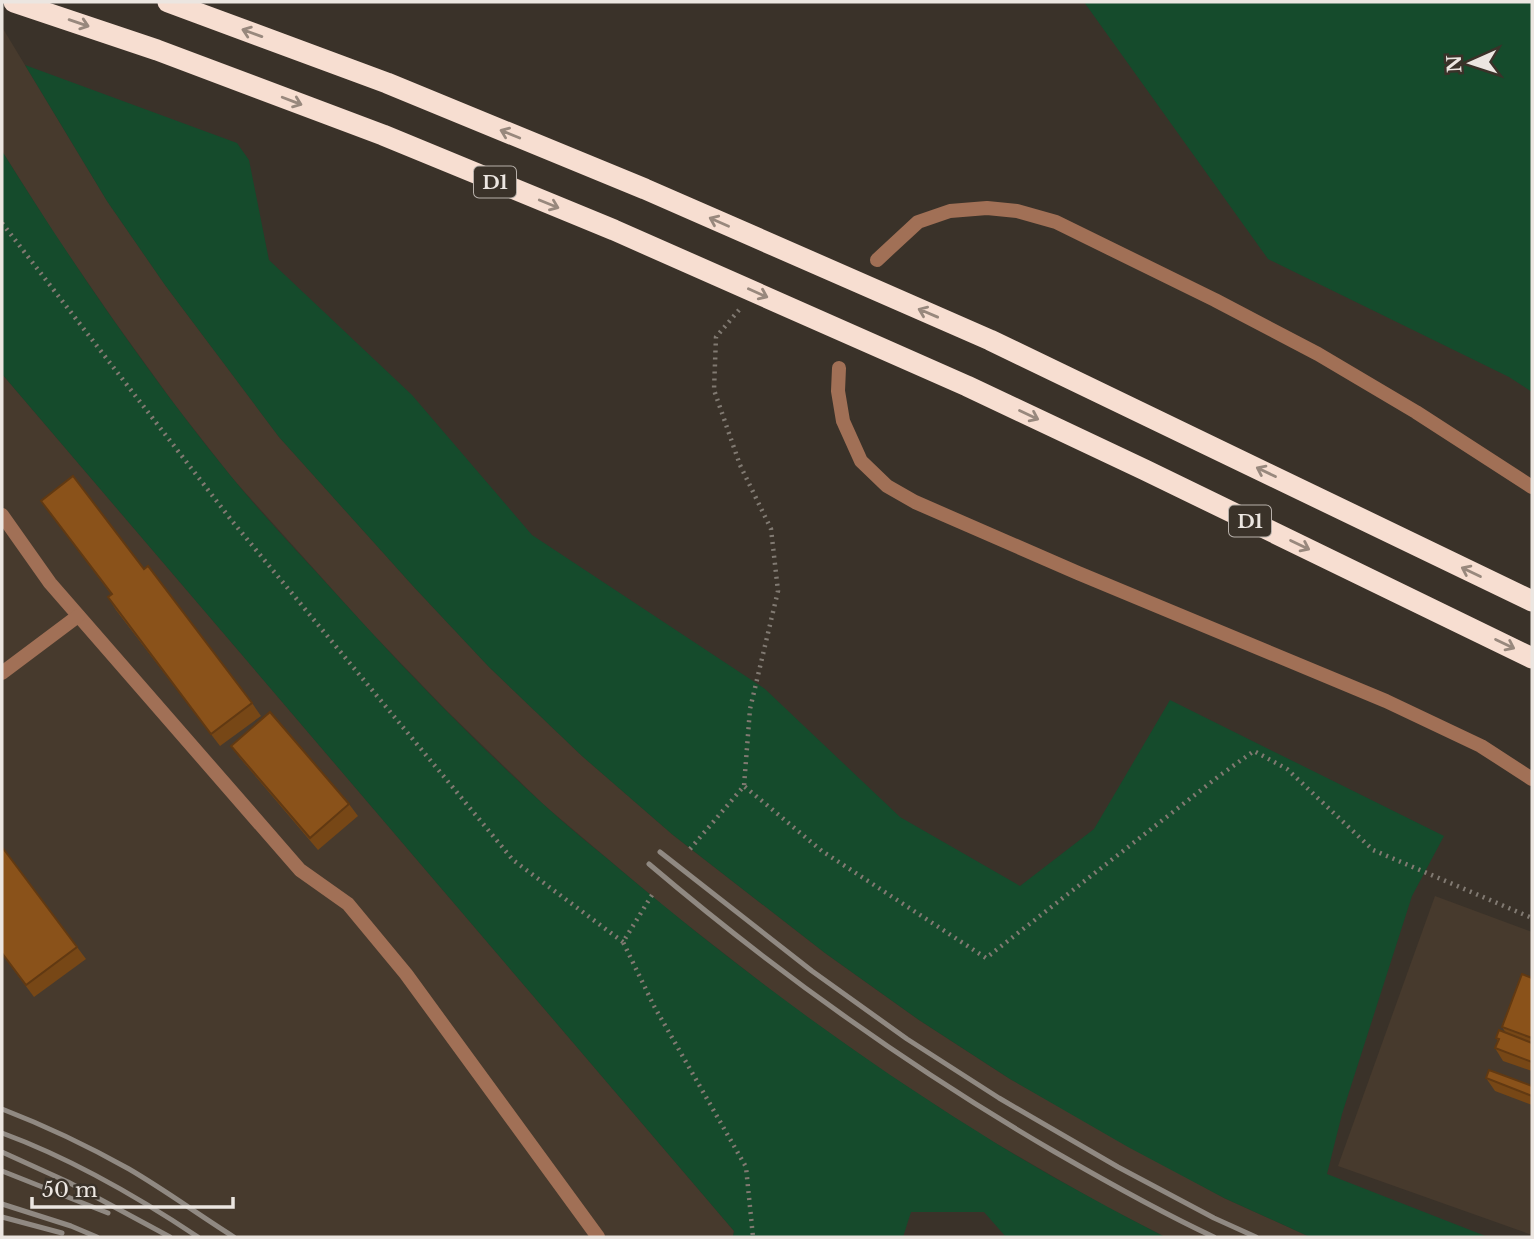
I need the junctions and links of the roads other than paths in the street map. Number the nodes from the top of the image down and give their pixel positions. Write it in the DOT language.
graph roads {
  1 [pos="14,2"];
  2 [pos="168,2"];
  3 [pos="877,260"];
  4 [pos="839,368"];
  5 [pos="1532,487"];
  6 [pos="2,514"];
  7 [pos="1532,601"];
  8 [pos="78,616"];
  9 [pos="1532,658"];
  10 [pos="2,673"];
  11 [pos="1532,779"];
  12 [pos="597,1237"];
  1 -- 9 [label="highway, D1, one-way"];
  7 -- 2 [label="highway, D1, one-way"];
  3 -- 5 [label="lane"];
  4 -- 11 [label="lane"];
  6 -- 8 [label="lane"];
  8 -- 10 [label="lane"];
  8 -- 12 [label="lane"];
}
